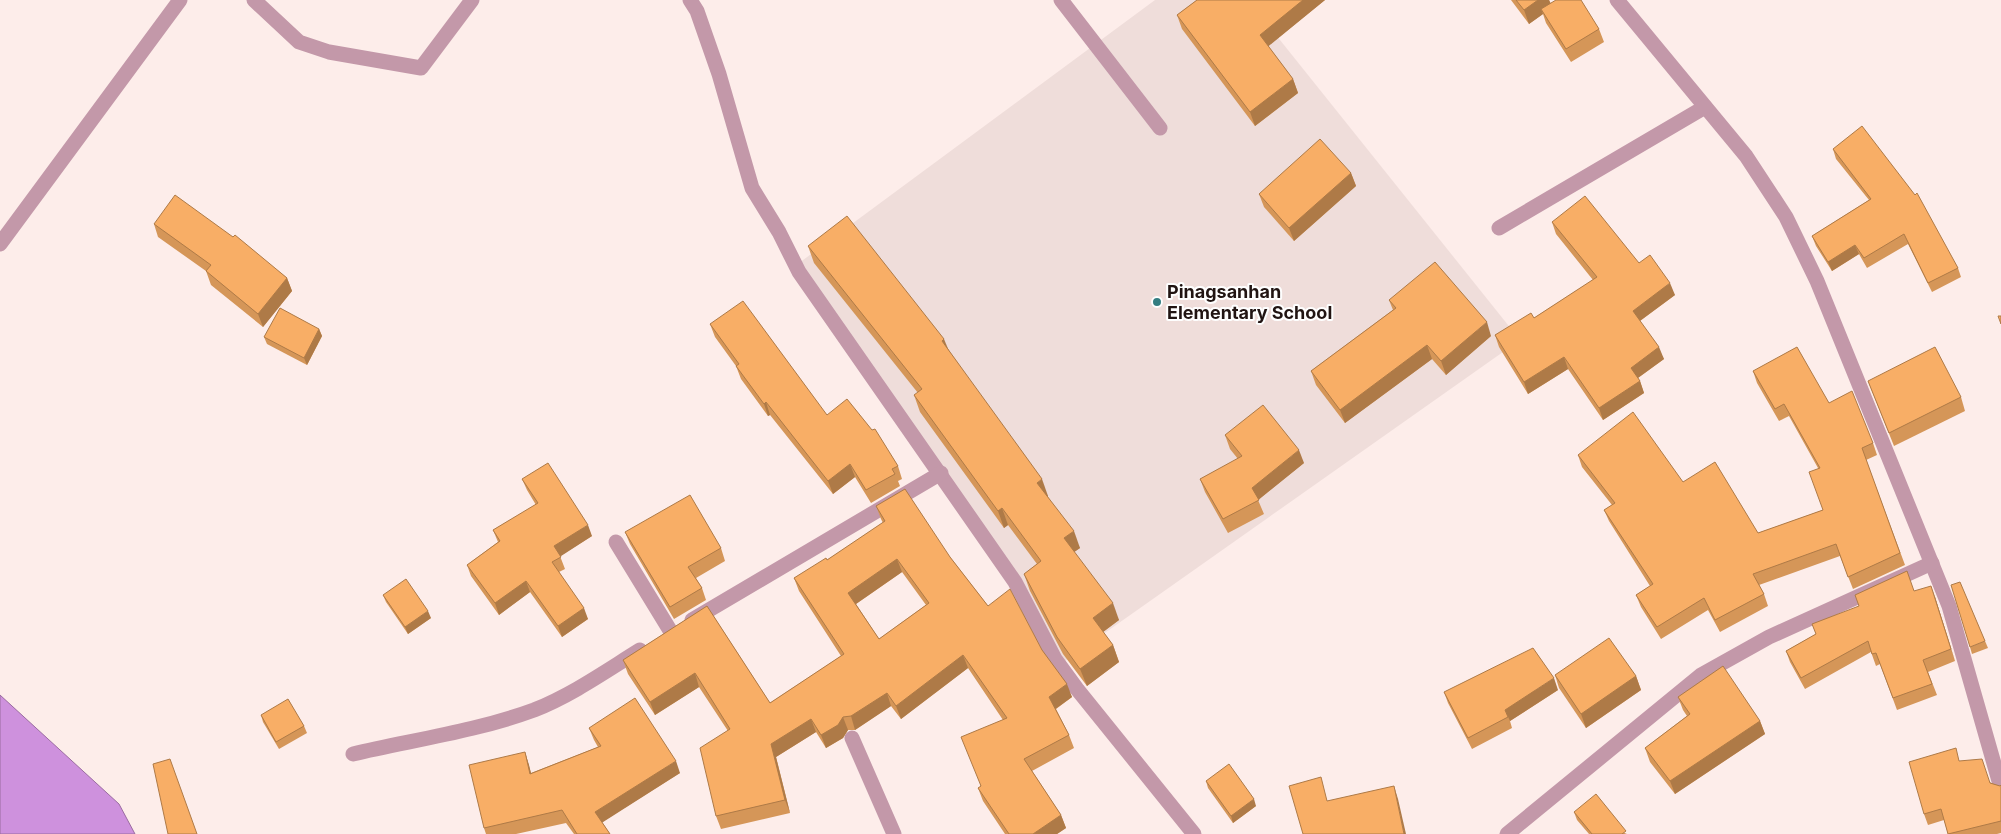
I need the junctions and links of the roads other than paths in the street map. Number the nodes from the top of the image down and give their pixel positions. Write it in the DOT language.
graph roads {
  1 [pos="180,0"];
  2 [pos="254,0"];
  3 [pos="472,0"];
  4 [pos="690,0"];
  5 [pos="1061,0"];
  6 [pos="1617,0"];
  7 [pos="1705,107"];
  8 [pos="1160,128"];
  9 [pos="1499,228"];
  10 [pos="0,244"];
  11 [pos="941,473"];
  12 [pos="616,542"];
  13 [pos="1932,563"];
  14 [pos="671,632"];
  15 [pos="852,738"];
  16 [pos="353,754"];
  17 [pos="2001,788"];
  18 [pos="894,834"];
  19 [pos="1194,834"];
  20 [pos="1507,834"];
  1 -- 10 [label="street"];
  2 -- 3 [label="street"];
  4 -- 11 [label="street"];
  5 -- 8 [label="street"];
  6 -- 7 [label="street"];
  7 -- 9 [label="street"];
  7 -- 13 [label="street"];
  11 -- 14 [label="street"];
  11 -- 19 [label="street"];
  12 -- 14 [label="street"];
  13 -- 17 [label="street"];
  13 -- 20 [label="street"];
  14 -- 16 [label="street"];
  15 -- 18 [label="street"];
}
